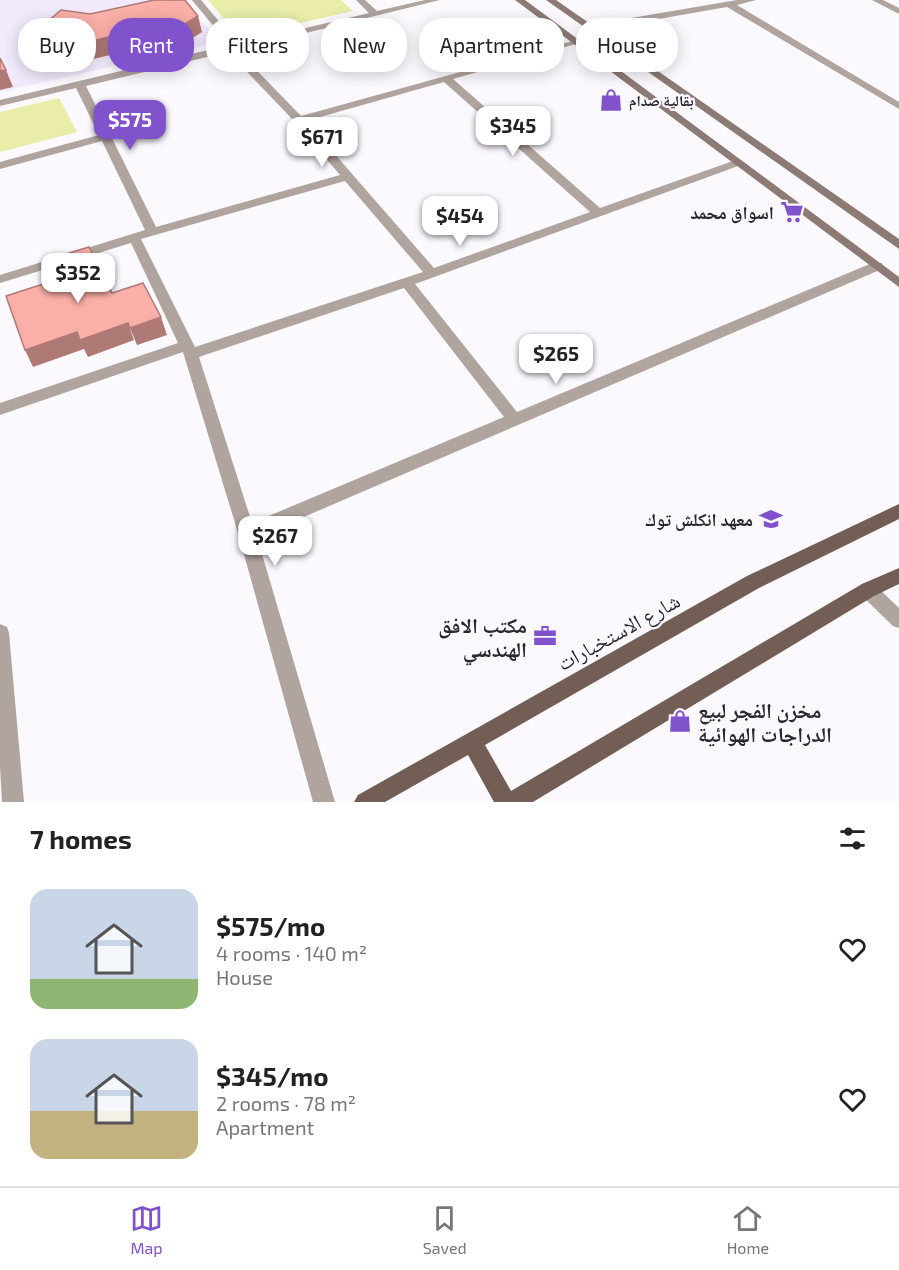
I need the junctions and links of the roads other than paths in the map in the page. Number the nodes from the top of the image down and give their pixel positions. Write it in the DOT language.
graph roads {
  1 [pos="196,0"];
  2 [pos="360,0"];
  3 [pos="436,0"];
  4 [pos="519,0"];
  5 [pos="550,0"];
  6 [pos="752,0"];
  7 [pos="876,0"];
  8 [pos="728,4"];
  9 [pos="899,11"];
  10 [pos="375,14"];
  11 [pos="210,18"];
  12 [pos="576,18"];
  13 [pos="648,18"];
  14 [pos="309,29"];
  15 [pos="573,42"];
  16 [pos="206,54"];
  17 [pos="256,72"];
  18 [pos="654,72"];
  19 [pos="446,78"];
  20 [pos="80,85"];
  21 [pos="0,103"];
  22 [pos="899,106"];
  23 [pos="299,120"];
  24 [pos="106,137"];
  25 [pos="737,163"];
  26 [pos="0,166"];
  27 [pos="349,176"];
  28 [pos="598,213"];
  29 [pos="152,232"];
  30 [pos="893,236"];
  31 [pos="134,237"];
  32 [pos="899,245"];
  33 [pos="877,266"];
  34 [pos="431,273"];
  35 [pos="0,279"];
  36 [pos="407,282"];
  37 [pos="899,283"];
  38 [pos="189,350"];
  39 [pos="0,409"];
  40 [pos="515,420"];
  41 [pos="899,511"];
  42 [pos="247,533"];
  43 [pos="899,576"];
  44 [pos="868,590"];
  45 [pos="899,620"];
  46 [pos="0,644"];
  47 [pos="471,741"];
  48 [pos="13,802"];
  49 [pos="324,802"];
  50 [pos="365,802"];
  51 [pos="506,802"];
  52 [pos="513,802"];
  1 -- 11 [label="street"];
  2 -- 10 [label="street"];
  3 -- 10 [label="street"];
  4 -- 15 [label="main road"];
  5 -- 12 [label="main road"];
  6 -- 8 [label="street"];
  7 -- 9 [label="street"];
  8 -- 13 [label="street"];
  8 -- 22 [label="street"];
  10 -- 14 [label="street"];
  15 -- 19 [label="street"];
  15 -- 25 [label="main road"];
  16 -- 20 [label="street"];
  17 -- 23 [label="street"];
  18 -- 30 [label="main road"];
  19 -- 23 [label="street"];
  19 -- 28 [label="street"];
  20 -- 21 [label="street"];
  20 -- 24 [label="street"];
  23 -- 27 [label="street"];
  24 -- 26 [label="street"];
  24 -- 29 [label="street"];
  25 -- 28 [label="street"];
  25 -- 33 [label="main road"];
  27 -- 29 [label="street"];
  27 -- 34 [label="street"];
  28 -- 34 [label="street"];
  29 -- 31 [label="street"];
  30 -- 32 [label="main road"];
  31 -- 35 [label="street"];
  31 -- 38 [label="street"];
  33 -- 37 [label="main road"];
  33 -- 40 [label="street"];
  34 -- 36 [label="street"];
  36 -- 38 [label="street"];
  36 -- 40 [label="street"];
  38 -- 39 [label="street"];
  38 -- 42 [label="street"];
  40 -- 42 [label="street"];
  41 -- 47 [label="main road, شارع الاستخبارات"];
  42 -- 49 [label="street"];
  43 -- 44 [label="main road"];
  44 -- 45 [label="street"];
  44 -- 52 [label="main road"];
  46 -- 48 [label="street"];
  47 -- 50 [label="main road, شارع الاستخبارات"];
  47 -- 51 [label="main road"];
}
